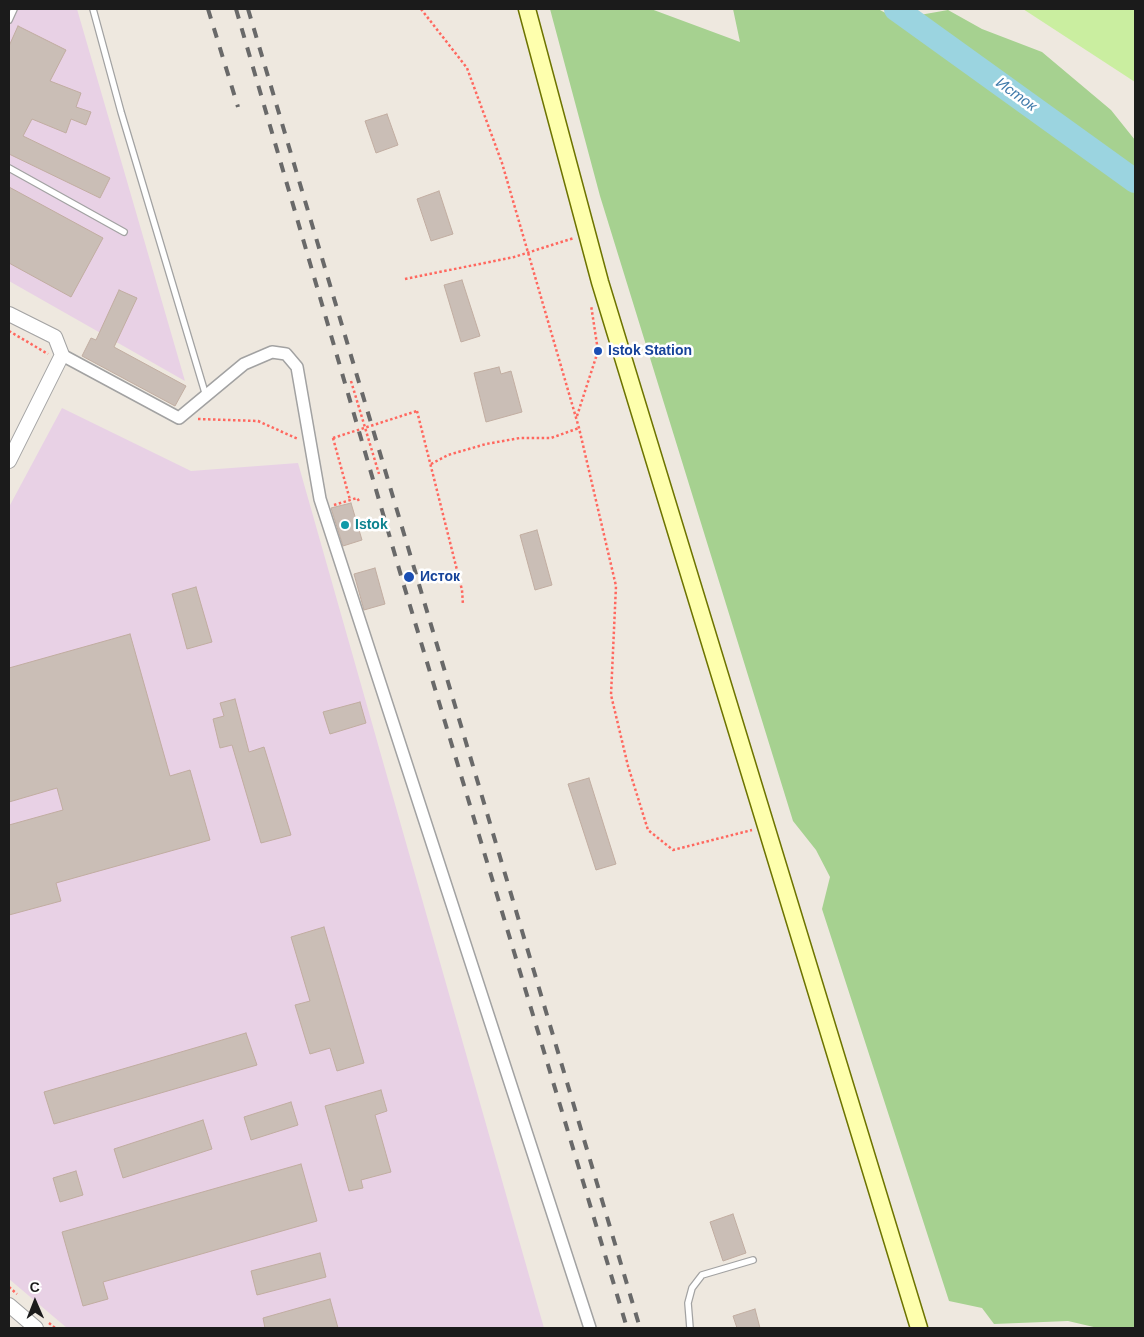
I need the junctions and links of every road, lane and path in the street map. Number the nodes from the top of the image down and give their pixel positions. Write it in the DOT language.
graph roads {
  1 [pos="14,9"];
  2 [pos="93,9"];
  3 [pos="421,9"];
  4 [pos="527,9"];
  5 [pos="9,20"];
  6 [pos="9,168"];
  7 [pos="124,232"];
  8 [pos="586,234"];
  9 [pos="529,253"];
  10 [pos="405,279"];
  11 [pos="604,293"];
  12 [pos="9,314"];
  13 [pos="9,332"];
  14 [pos="61,358"];
  15 [pos="351,381"];
  16 [pos="206,396"];
  17 [pos="576,417"];
  18 [pos="179,418"];
  19 [pos="366,428"];
  20 [pos="580,428"];
  21 [pos="310,445"];
  22 [pos="9,461"];
  23 [pos="431,463"];
  24 [pos="379,474"];
  25 [pos="350,500"];
  26 [pos="359,501"];
  27 [pos="323,509"];
  28 [pos="462,605"];
  29 [pos="766,826"];
  30 [pos="753,1260"];
  31 [pos="9,1305"];
  32 [pos="36,1328"];
  33 [pos="590,1328"];
  34 [pos="690,1328"];
  35 [pos="919,1328"];
  1 -- 5 [label="lane"];
  2 -- 16 [label="lane"];
  3 -- 9 [label="path"];
  4 -- 8 [label="main road"];
  6 -- 7 [label="lane"];
  8 -- 9 [label="path"];
  8 -- 11 [label="main road"];
  9 -- 10 [label="path"];
  9 -- 17 [label="path"];
  11 -- 17 [label="path"];
  11 -- 29 [label="main road"];
  12 -- 14 [label="street"];
  13 -- 14 [label="path"];
  14 -- 18 [label="street"];
  14 -- 22 [label="street"];
  15 -- 19 [label="path"];
  16 -- 18 [label="street"];
  16 -- 21 [label="street"];
  17 -- 20 [label="path"];
  18 -- 21 [label="path"];
  19 -- 23 [label="path, bridge"];
  19 -- 24 [label="path"];
  19 -- 25 [label="path, bridge"];
  20 -- 23 [label="path"];
  20 -- 29 [label="path"];
  21 -- 27 [label="street"];
  23 -- 28 [label="path"];
  25 -- 26 [label="path"];
  25 -- 27 [label="path"];
  27 -- 33 [label="street"];
  29 -- 35 [label="main road"];
  30 -- 34 [label="lane"];
  31 -- 32 [label="street"];
}
